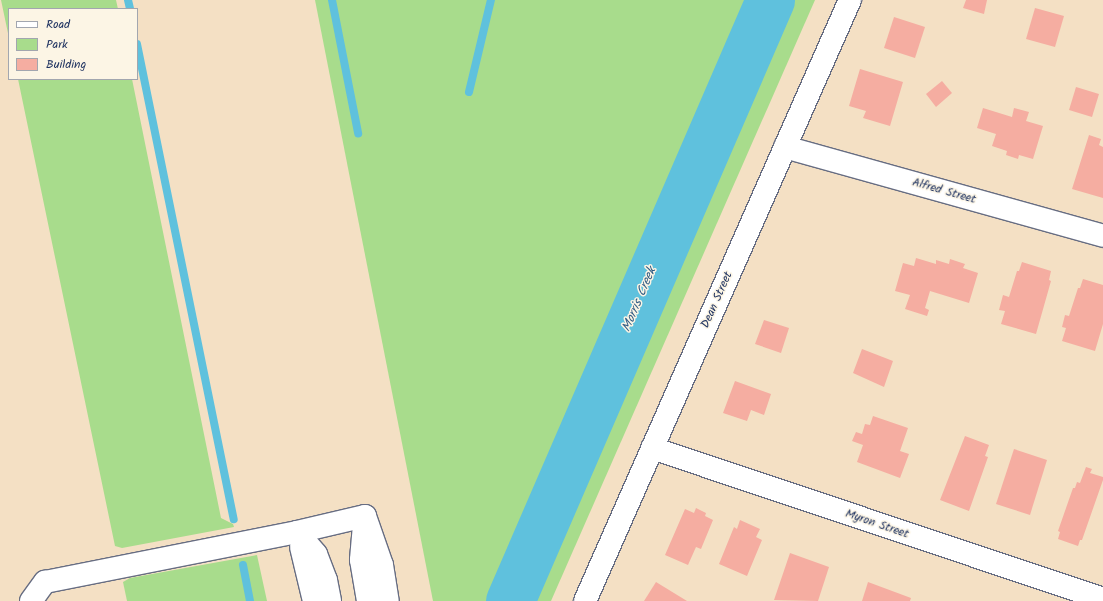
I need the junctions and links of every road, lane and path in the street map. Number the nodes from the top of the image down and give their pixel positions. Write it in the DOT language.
graph roads {
  1 [pos="850,0"];
  2 [pos="785,147"];
  3 [pos="1103,236"];
  4 [pos="652,448"];
  5 [pos="365,516"];
  6 [pos="297,532"];
  7 [pos="1103,600"];
  8 [pos="31,601"];
  9 [pos="314,601"];
  10 [pos="330,601"];
  11 [pos="368,601"];
  12 [pos="388,601"];
  13 [pos="584,601"];
  1 -- 2 [label="street, Dean Street"];
  2 -- 3 [label="street, Alfred Street"];
  2 -- 4 [label="street, Dean Street"];
  4 -- 7 [label="street, Myron Street"];
  4 -- 13 [label="street, Dean Street"];
  5 -- 6 [label="street"];
  5 -- 11 [label="street"];
  5 -- 12 [label="street"];
  6 -- 8 [label="street"];
  6 -- 9 [label="street"];
  6 -- 10 [label="street"];
}
